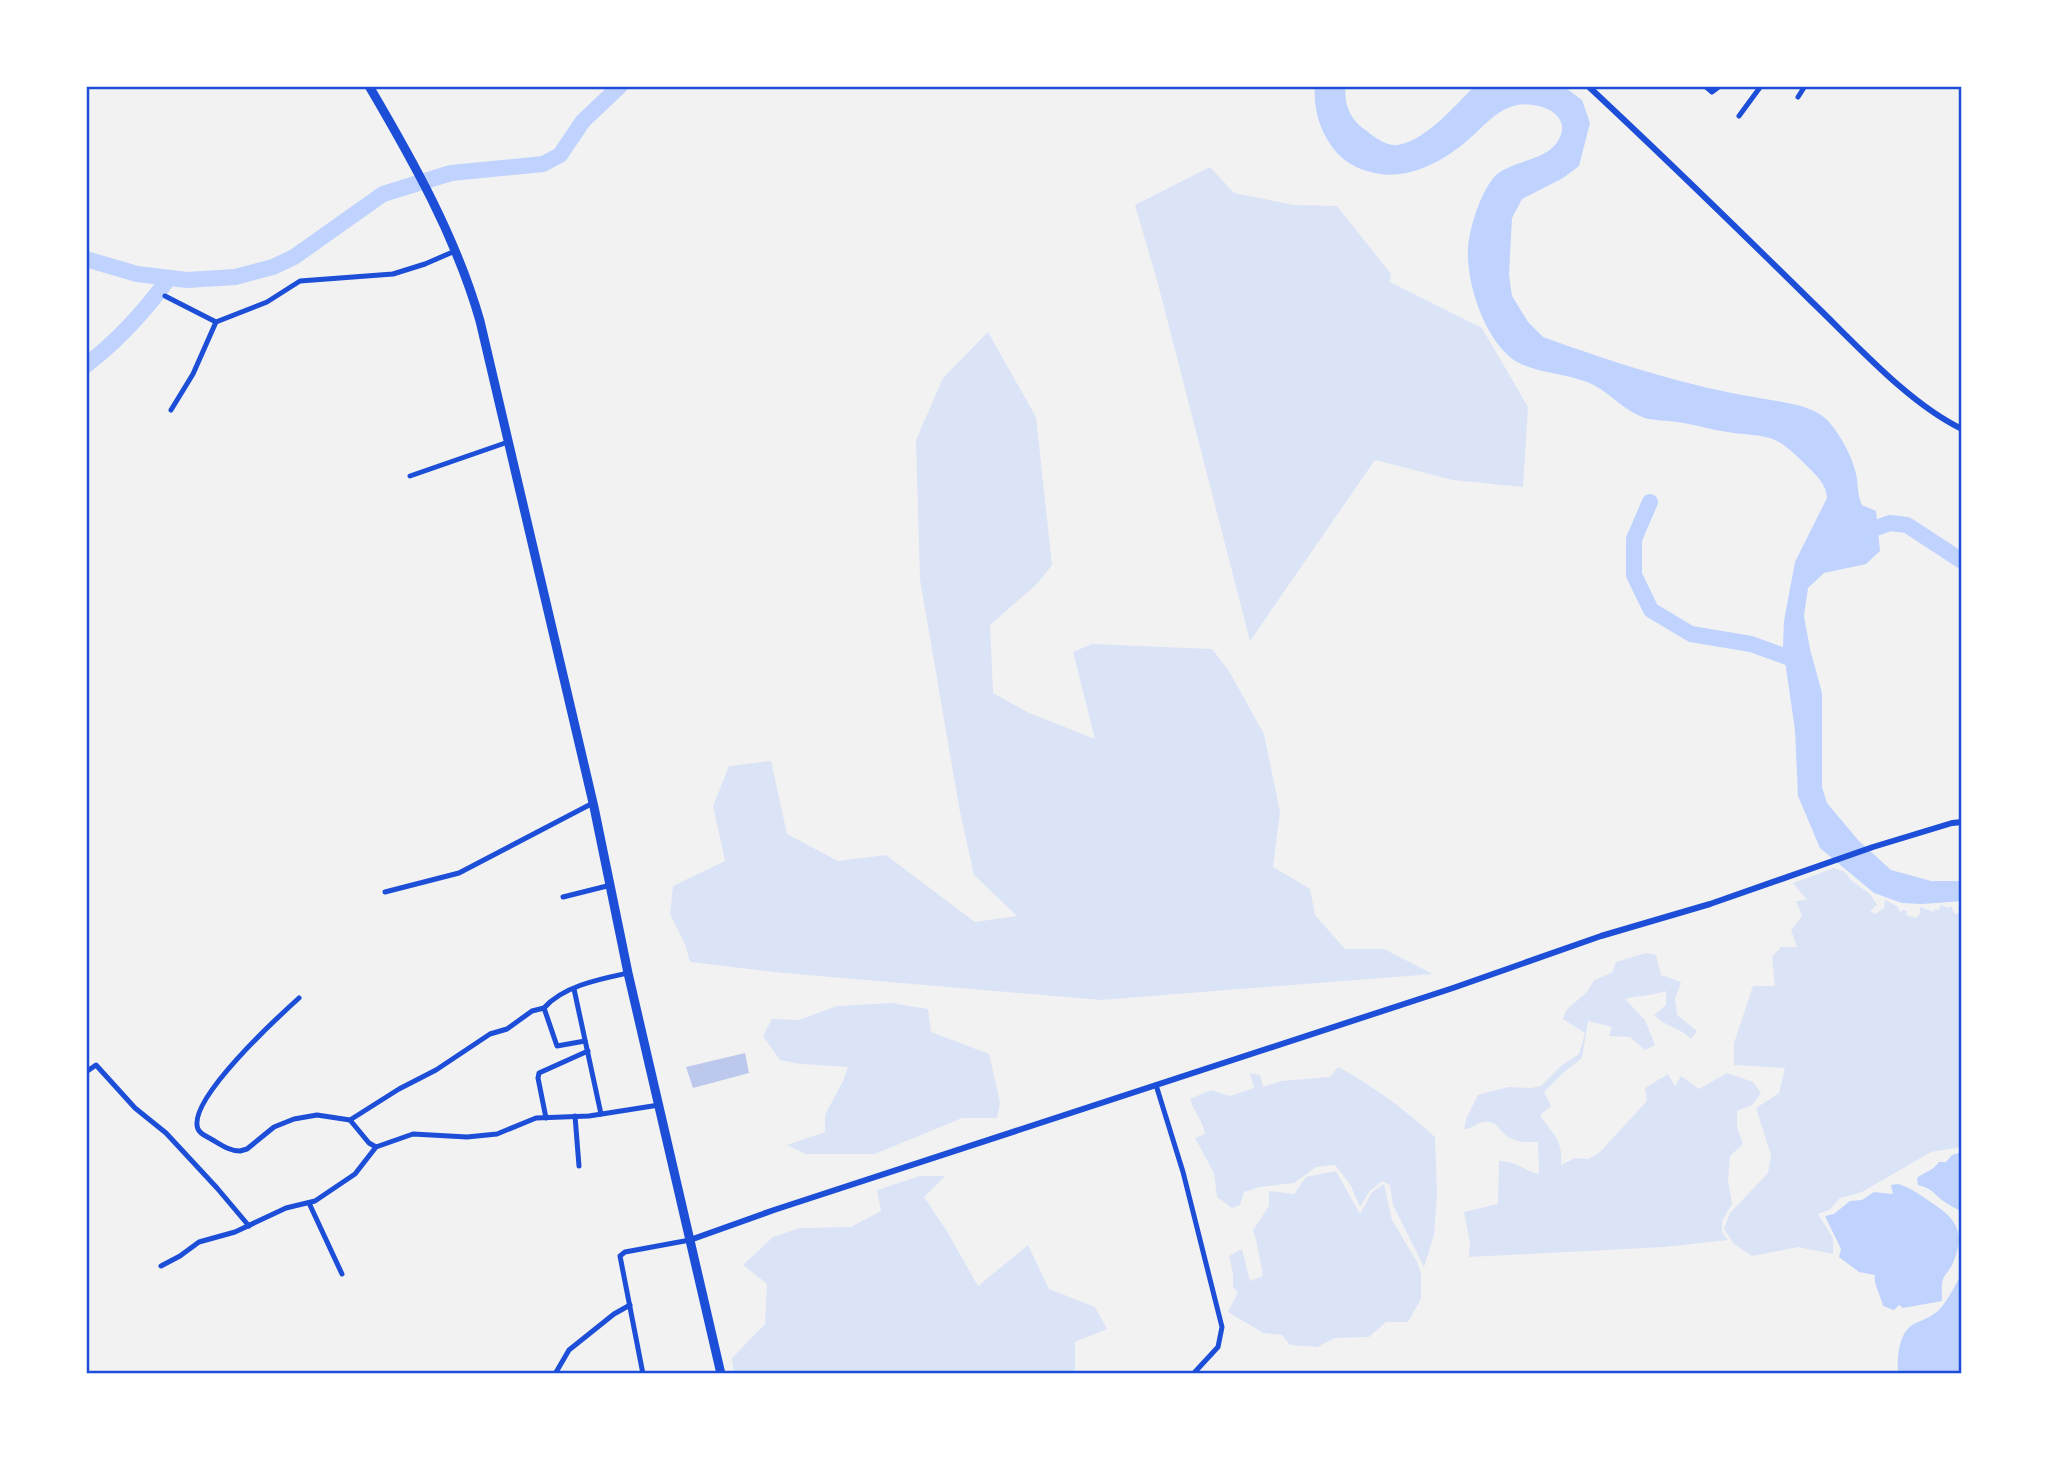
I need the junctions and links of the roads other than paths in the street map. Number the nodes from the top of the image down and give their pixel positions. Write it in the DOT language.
graph roads {
  1 [pos="369,86"];
  2 [pos="1588,86"];
  3 [pos="1705,86"];
  4 [pos="1720,86"];
  5 [pos="1761,86"];
  6 [pos="1805,86"];
  7 [pos="1798,97"];
  8 [pos="1739,116"];
  9 [pos="455,251"];
  10 [pos="165,296"];
  11 [pos="216,322"];
  12 [pos="171,410"];
  13 [pos="1962,429"];
  14 [pos="508,442"];
  15 [pos="410,476"];
  16 [pos="593,803"];
  17 [pos="1962,822"];
  18 [pos="611,885"];
  19 [pos="385,892"];
  20 [pos="563,897"];
  21 [pos="628,973"];
  22 [pos="573,989"];
  23 [pos="299,998"];
  24 [pos="544,1008"];
  25 [pos="585,1041"];
  26 [pos="587,1051"];
  27 [pos="86,1072"];
  28 [pos="1156,1085"];
  29 [pos="659,1105"];
  30 [pos="601,1114"];
  31 [pos="575,1116"];
  32 [pos="546,1118"];
  33 [pos="349,1120"];
  34 [pos="376,1147"];
  35 [pos="579,1167"];
  36 [pos="309,1203"];
  37 [pos="249,1226"];
  38 [pos="690,1240"];
  39 [pos="161,1266"];
  40 [pos="342,1274"];
  41 [pos="630,1305"];
  42 [pos="555,1374"];
  43 [pos="643,1374"];
  44 [pos="722,1374"];
  45 [pos="1193,1374"];
  1 -- 9 [label="highway"];
  2 -- 13 [label="street"];
  3 -- 4 [label="street"];
  5 -- 8 [label="street"];
  6 -- 7 [label="street"];
  9 -- 11 [label="street"];
  9 -- 14 [label="highway"];
  10 -- 11 [label="street"];
  11 -- 12 [label="street"];
  14 -- 15 [label="street"];
  14 -- 16 [label="highway"];
  16 -- 18 [label="highway"];
  16 -- 19 [label="street"];
  17 -- 28 [label="street"];
  18 -- 20 [label="street"];
  18 -- 21 [label="highway"];
  21 -- 22 [label="street"];
  21 -- 29 [label="highway"];
  22 -- 24 [label="street"];
  22 -- 25 [label="street"];
  23 -- 33 [label="street"];
  24 -- 25 [label="street"];
  24 -- 33 [label="street"];
  25 -- 26 [label="street"];
  26 -- 30 [label="street"];
  26 -- 32 [label="street"];
  27 -- 37 [label="street"];
  28 -- 38 [label="street"];
  28 -- 45 [label="street"];
  29 -- 30 [label="street"];
  29 -- 38 [label="highway"];
  30 -- 31 [label="street"];
  31 -- 32 [label="street"];
  31 -- 35 [label="street"];
  32 -- 34 [label="street"];
  33 -- 34 [label="street"];
  34 -- 36 [label="street"];
  36 -- 37 [label="street"];
  36 -- 40 [label="street"];
  37 -- 39 [label="street"];
  38 -- 41 [label="street"];
  38 -- 44 [label="highway"];
  41 -- 42 [label="street"];
  41 -- 43 [label="street"];
}
